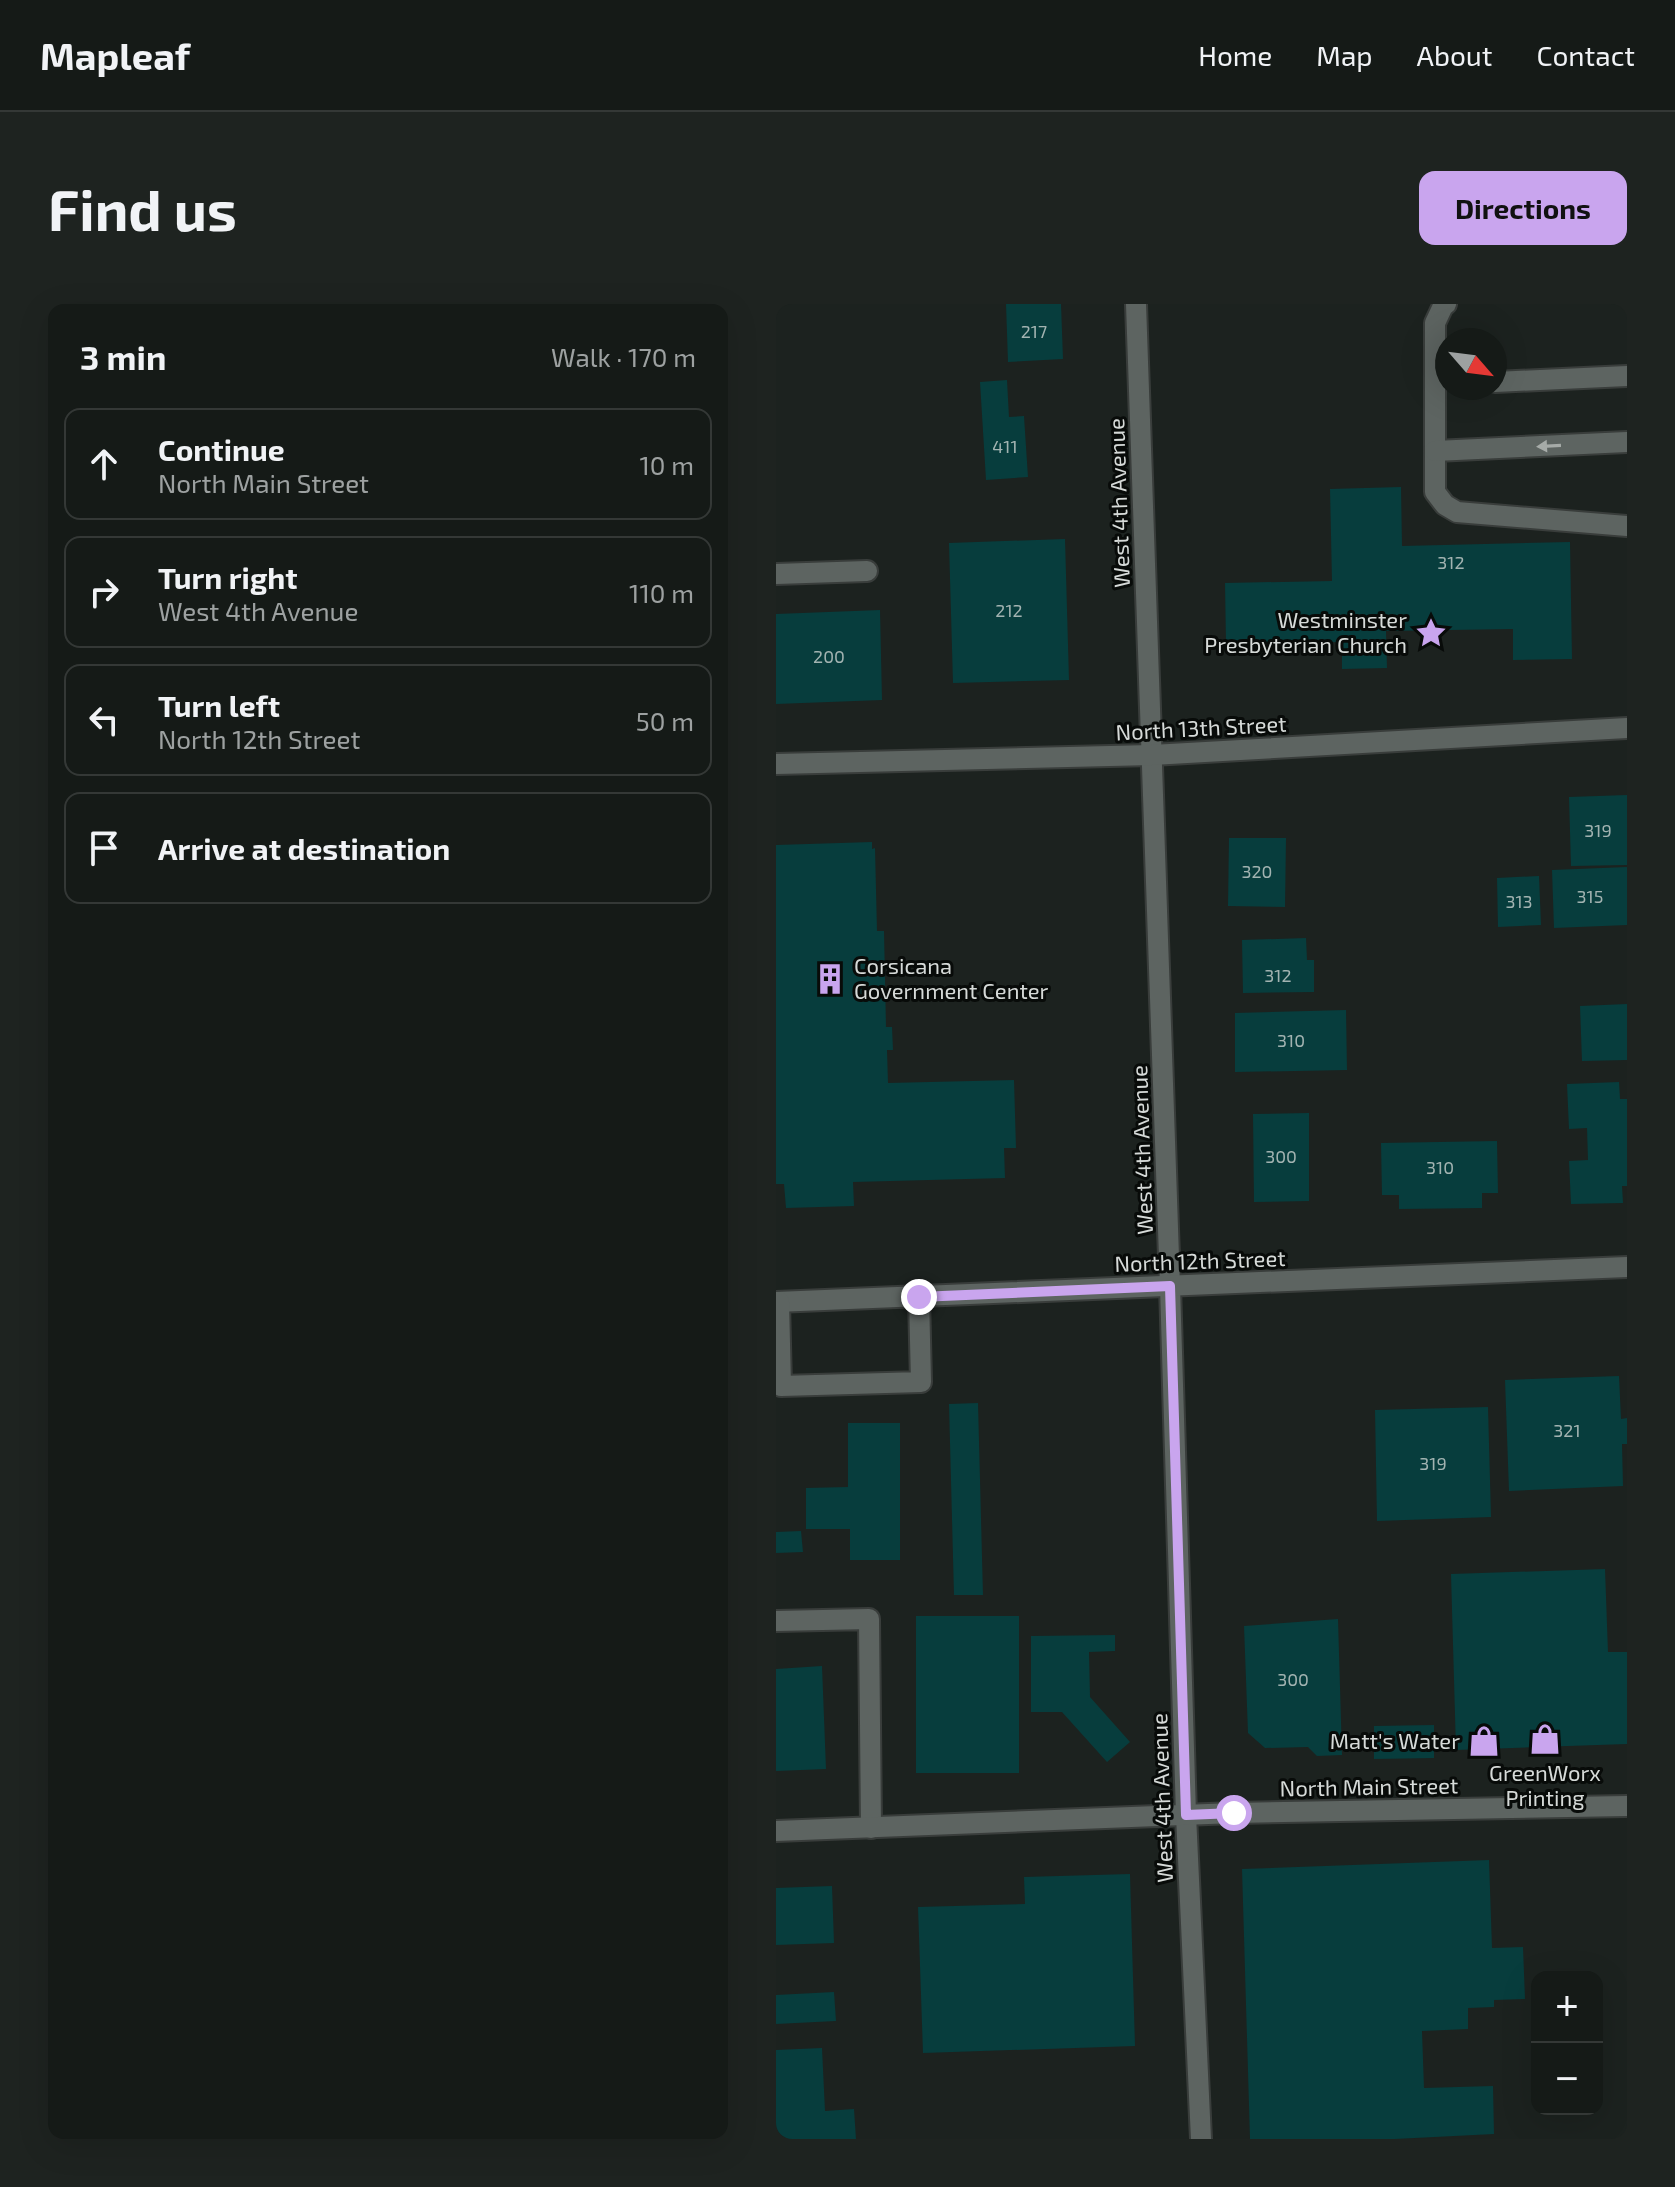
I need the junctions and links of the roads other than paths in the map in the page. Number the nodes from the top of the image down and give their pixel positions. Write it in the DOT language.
graph roads {
  1 [pos="1136,304"];
  2 [pos="1446,304"];
  3 [pos="1435,328"];
  4 [pos="1627,376"];
  5 [pos="1507,381"];
  6 [pos="1440,400"];
  7 [pos="1627,442"];
  8 [pos="1435,451"];
  9 [pos="1627,526"];
  10 [pos="867,571"];
  11 [pos="776,574"];
  12 [pos="1627,728"];
  13 [pos="1152,755"];
  14 [pos="776,764"];
  15 [pos="1627,1267"];
  16 [pos="1170,1286"];
  17 [pos="919,1297"];
  18 [pos="777,1302"];
  19 [pos="776,1621"];
  20 [pos="1627,1806"];
  21 [pos="1186,1815"];
  22 [pos="871,1828"];
  23 [pos="776,1831"];
  24 [pos="1201,2139"];
  1 -- 13 [label="street, West 4th Avenue"];
  2 -- 3 [label="street"];
  4 -- 5 [label="street"];
  6 -- 8 [label="street"];
  7 -- 8 [label="street, one-way"];
  8 -- 9 [label="street"];
  10 -- 11 [label="street"];
  12 -- 13 [label="street, North 13th Street"];
  13 -- 14 [label="street, North 13th Street"];
  13 -- 16 [label="street, West 4th Avenue"];
  15 -- 16 [label="street, North 12th Street"];
  16 -- 17 [label="street, North 12th Street"];
  16 -- 21 [label="street, West 4th Avenue"];
  17 -- 18 [label="street, North 12th Street"];
  17 -- 18 [label="street"];
  19 -- 22 [label="street"];
  20 -- 21 [label="street, North Main Street"];
  21 -- 22 [label="street, North Main Street"];
  21 -- 24 [label="street, West 4th Avenue"];
  22 -- 23 [label="street, North Main Street"];
}
